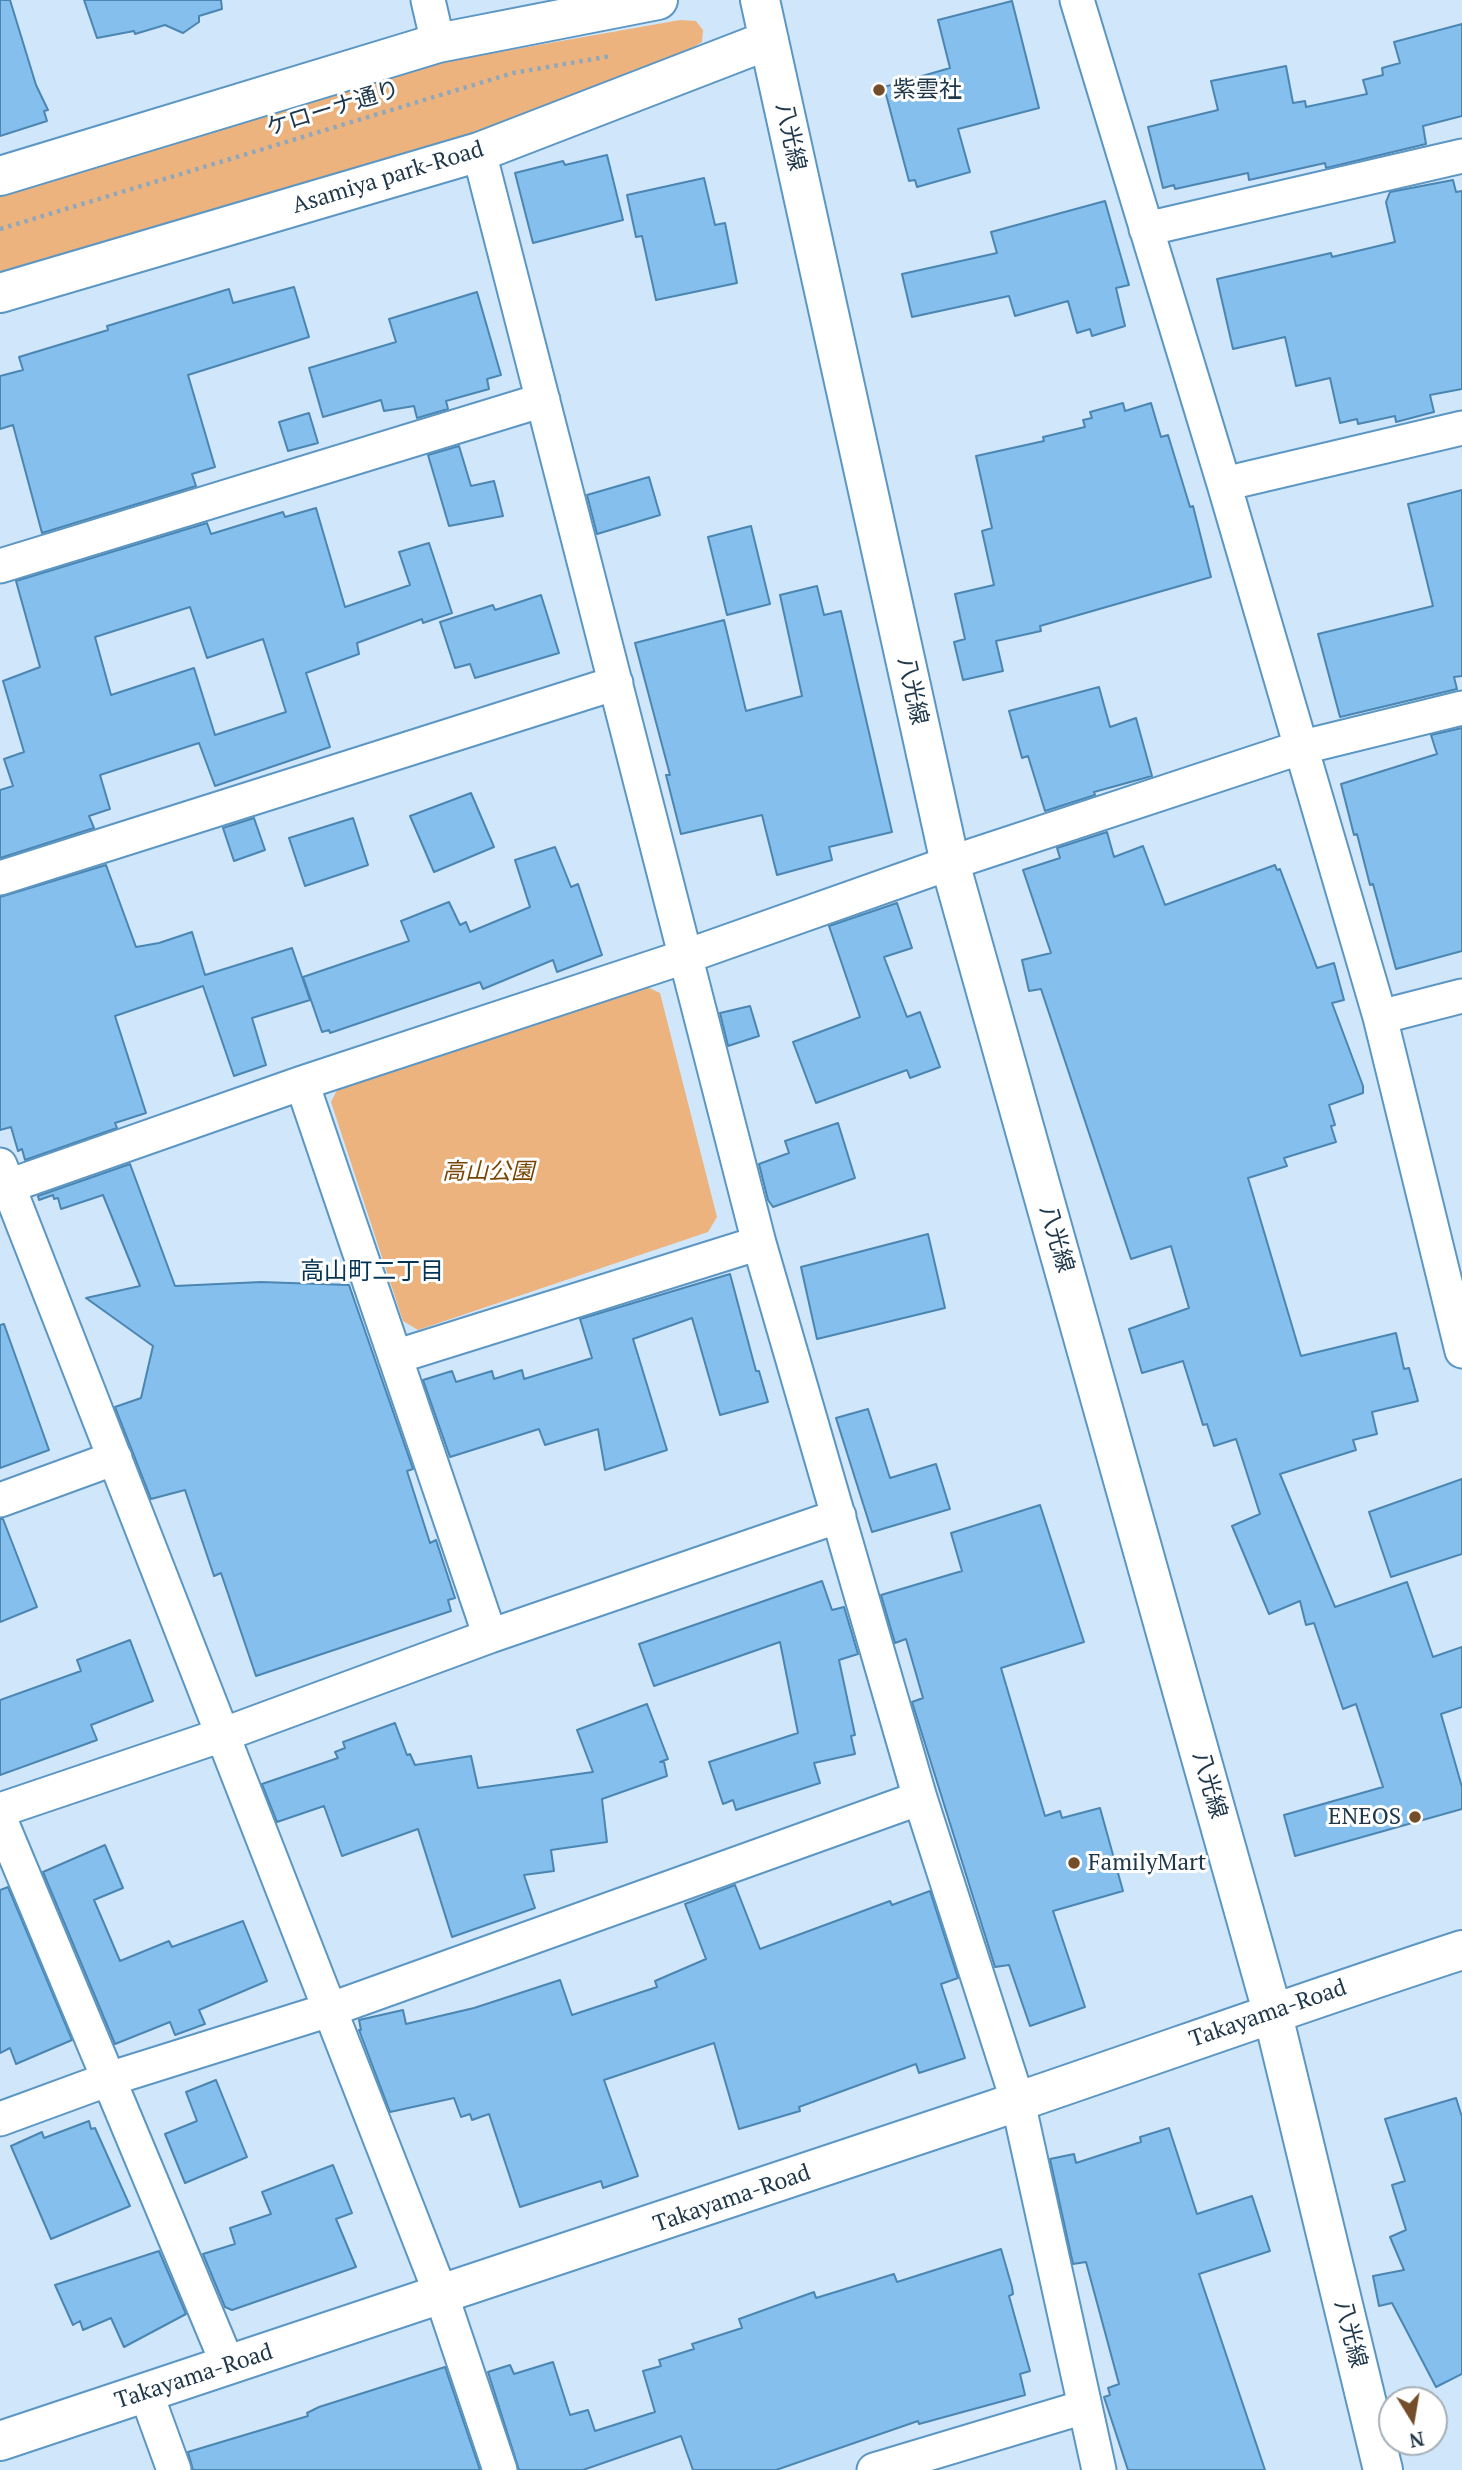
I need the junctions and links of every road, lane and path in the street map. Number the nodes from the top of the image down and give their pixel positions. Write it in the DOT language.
graph roads {
  1 [pos="428,0"];
  2 [pos="658,0"];
  3 [pos="1077,0"];
  4 [pos="770,12"];
  5 [pos="438,43"];
  6 [pos="616,55"];
  7 [pos="479,152"];
  8 [pos="1462,156"];
  9 [pos="0,176"];
  10 [pos="0,229"];
  11 [pos="1146,229"];
  12 [pos="0,293"];
  13 [pos="543,400"];
  14 [pos="1462,428"];
  15 [pos="1224,484"];
  16 [pos="0,566"];
  17 [pos="616,683"];
  18 [pos="1462,708"];
  19 [pos="1299,748"];
  20 [pos="950,863"];
  21 [pos="0,878"];
  22 [pos="684,957"];
  23 [pos="1462,996"];
  24 [pos="1380,1017"];
  25 [pos="302,1083"];
  26 [pos="3,1180"];
  27 [pos="759,1243"];
  28 [pos="1454,1287"];
  29 [pos="1462,1351"];
  30 [pos="395,1357"];
  31 [pos="115,1458"];
  32 [pos="0,1500"];
  33 [pos="839,1516"];
  34 [pos="490,1636"];
  35 [pos="222,1735"];
  36 [pos="920,1798"];
  37 [pos="0,1810"];
  38 [pos="0,1819"];
  39 [pos="1462,1950"];
  40 [pos="329,2010"];
  41 [pos="1272,2011"];
  42 [pos="109,2080"];
  43 [pos="1018,2102"];
  44 [pos="0,2119"];
  45 [pos="442,2297"];
  46 [pos="228,2365"];
  47 [pos="146,2393"];
  48 [pos="1084,2407"];
  49 [pos="0,2441"];
  50 [pos="174,2470"];
  51 [pos="500,2470"];
  52 [pos="873,2470"];
  53 [pos="1099,2470"];
  54 [pos="1383,2470"];
  1 -- 5 [label="street"];
  2 -- 5 [label="street"];
  3 -- 11 [label="street"];
  4 -- 7 [label="street, Asamiya park-Road"];
  4 -- 20 [label="street, 八光線"];
  5 -- 9 [label="street"];
  6 -- 10 [label="path, ケローナ通り"];
  7 -- 12 [label="street, Asamiya park-Road"];
  7 -- 13 [label="street"];
  8 -- 11 [label="street"];
  11 -- 15 [label="street"];
  13 -- 16 [label="street"];
  13 -- 17 [label="street"];
  14 -- 15 [label="street"];
  15 -- 19 [label="street"];
  17 -- 21 [label="street"];
  17 -- 22 [label="street"];
  18 -- 19 [label="street"];
  19 -- 20 [label="street"];
  19 -- 24 [label="street"];
  20 -- 22 [label="street"];
  20 -- 41 [label="street, 八光線"];
  22 -- 25 [label="street"];
  22 -- 27 [label="street"];
  23 -- 24 [label="street"];
  24 -- 28 [label="street"];
  25 -- 26 [label="street"];
  25 -- 30 [label="street"];
  26 -- 31 [label="street"];
  27 -- 30 [label="street"];
  27 -- 33 [label="street"];
  28 -- 29 [label="street"];
  30 -- 34 [label="street"];
  31 -- 32 [label="street"];
  31 -- 35 [label="street"];
  33 -- 34 [label="street"];
  33 -- 36 [label="street"];
  34 -- 35 [label="street"];
  35 -- 37 [label="street"];
  35 -- 40 [label="street"];
  36 -- 40 [label="street"];
  36 -- 43 [label="street"];
  38 -- 42 [label="street"];
  39 -- 41 [label="street, Takayama-Road"];
  40 -- 42 [label="street"];
  40 -- 45 [label="street"];
  41 -- 43 [label="street, Takayama-Road"];
  41 -- 54 [label="street, 八光線"];
  42 -- 44 [label="street"];
  42 -- 46 [label="street"];
  43 -- 45 [label="street, Takayama-Road"];
  43 -- 48 [label="street"];
  45 -- 46 [label="street, Takayama-Road"];
  45 -- 51 [label="street"];
  46 -- 47 [label="street, Takayama-Road"];
  47 -- 49 [label="street, Takayama-Road"];
  47 -- 50 [label="street"];
  48 -- 52 [label="street"];
  48 -- 53 [label="street"];
}
